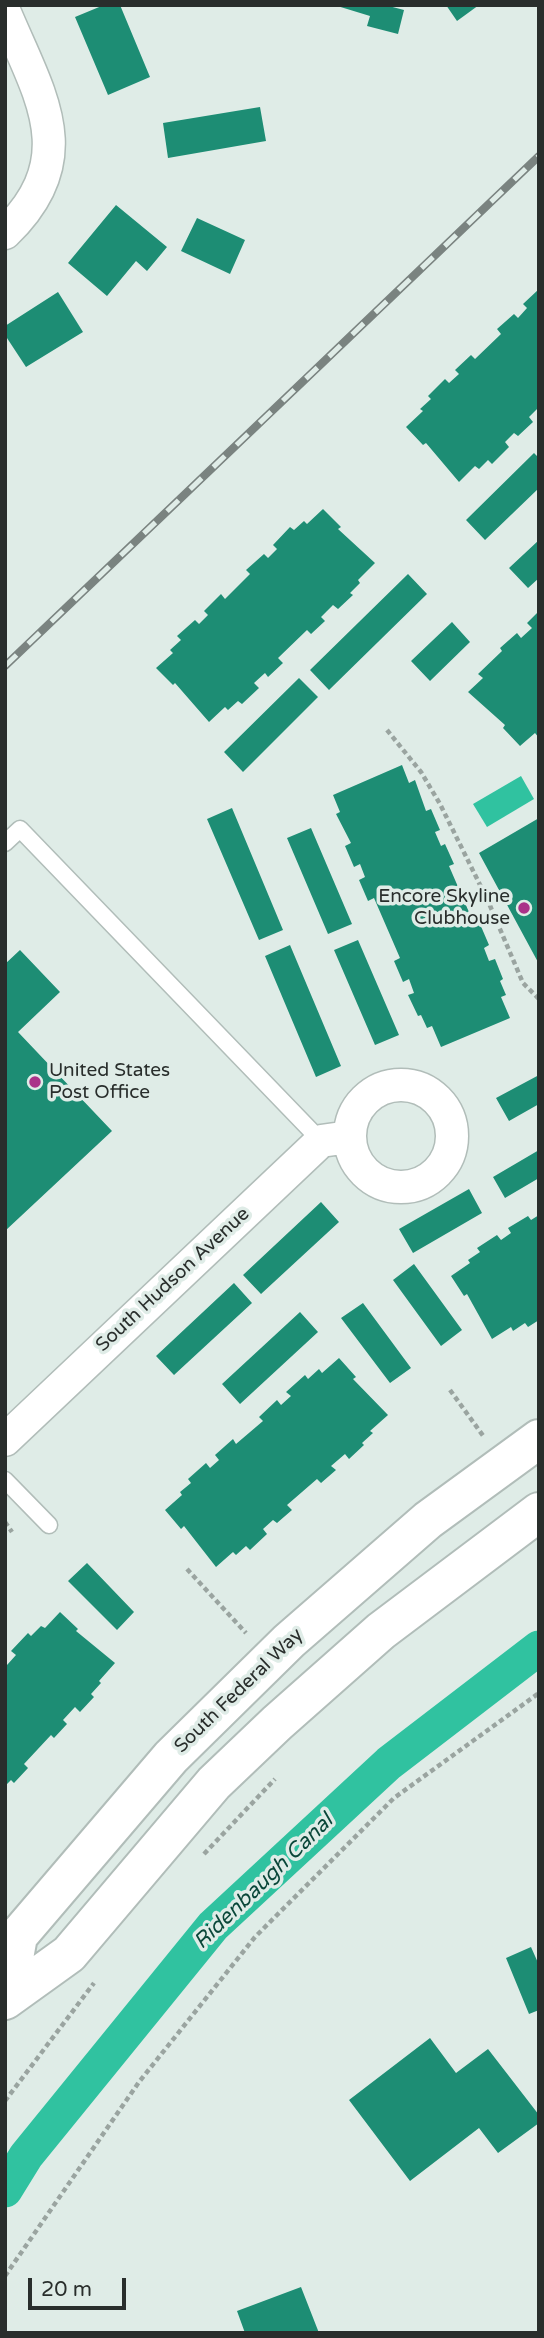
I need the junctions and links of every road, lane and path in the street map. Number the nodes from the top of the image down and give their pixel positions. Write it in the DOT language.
graph roads {
  1 [pos="5,13"];
  2 [pos="5,233"];
  3 [pos="387,730"];
  4 [pos="5,844"];
  5 [pos="539,999"];
  6 [pos="335,1139"];
  7 [pos="450,1390"];
  8 [pos="485,1438"];
  9 [pos="539,1439"];
  10 [pos="5,1440"];
  11 [pos="5,1480"];
  12 [pos="539,1512"];
  13 [pos="5,1522"];
  14 [pos="49,1525"];
  15 [pos="12,1532"];
  16 [pos="187,1569"];
  17 [pos="248,1636"];
  18 [pos="539,1693"];
  19 [pos="279,1774"];
  20 [pos="200,1859"];
  21 [pos="94,1983"];
  22 [pos="6,1998"];
  23 [pos="5,2101"];
  24 [pos="5,2276"];
  1 -- 2 [label="street"];
  3 -- 5 [label="path"];
  4 -- 6 [label="lane"];
  6 -- 10 [label="street, South Hudson Avenue"];
  7 -- 8 [label="path"];
  9 -- 22 [label="main road, South Federal Way"];
  11 -- 14 [label="lane"];
  12 -- 22 [label="main road, South Federal Way"];
  13 -- 15 [label="path"];
  16 -- 17 [label="path"];
  18 -- 24 [label="path"];
  19 -- 20 [label="path"];
  21 -- 23 [label="path"];
}
